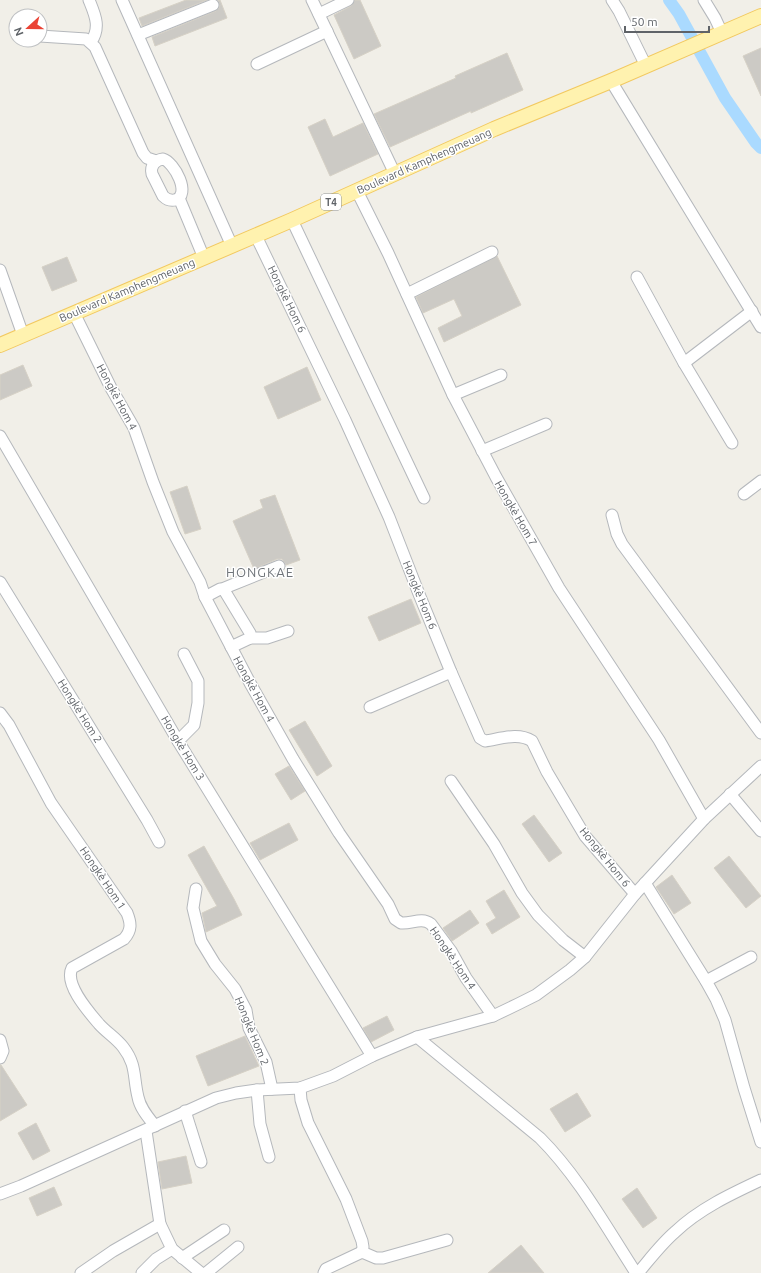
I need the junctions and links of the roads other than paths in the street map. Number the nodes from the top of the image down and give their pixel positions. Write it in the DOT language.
graph roads {
  1 [pos="89,0"];
  2 [pos="122,0"];
  3 [pos="312,0"];
  4 [pos="348,0"];
  5 [pos="612,0"];
  6 [pos="704,0"];
  7 [pos="213,5"];
  8 [pos="319,14"];
  9 [pos="761,16"];
  10 [pos="327,31"];
  11 [pos="138,34"];
  12 [pos="718,35"];
  13 [pos="48,37"];
  14 [pos="90,42"];
  15 [pos="257,64"];
  16 [pos="646,66"];
  17 [pos="611,82"];
  18 [pos="156,161"];
  19 [pos="395,174"];
  20 [pos="357,190"];
  21 [pos="179,198"];
  22 [pos="292,220"];
  23 [pos="256,236"];
  24 [pos="232,246"];
  25 [pos="492,252"];
  26 [pos="204,258"];
  27 [pos="0,270"];
  28 [pos="637,277"];
  29 [pos="407,294"];
  30 [pos="752,312"];
  31 [pos="74,313"];
  32 [pos="761,327"];
  33 [pos="23,335"];
  34 [pos="0,345"];
  35 [pos="684,363"];
  36 [pos="501,375"];
  37 [pos="454,395"];
  38 [pos="546,424"];
  39 [pos="0,436"];
  40 [pos="732,444"];
  41 [pos="482,451"];
  42 [pos="761,481"];
  43 [pos="744,494"];
  44 [pos="424,498"];
  45 [pos="612,515"];
  46 [pos="279,566"];
  47 [pos="0,582"];
  48 [pos="222,589"];
  49 [pos="205,597"];
  50 [pos="288,631"];
  51 [pos="250,638"];
  52 [pos="231,647"];
  53 [pos="184,654"];
  54 [pos="451,672"];
  55 [pos="370,706"];
  56 [pos="0,713"];
  57 [pos="761,733"];
  58 [pos="178,741"];
  59 [pos="761,766"];
  60 [pos="451,781"];
  61 [pos="730,794"];
  62 [pos="704,819"];
  63 [pos="761,831"];
  64 [pos="159,842"];
  65 [pos="645,883"];
  66 [pos="196,889"];
  67 [pos="635,894"];
  68 [pos="585,957"];
  69 [pos="751,958"];
  70 [pos="706,980"];
  71 [pos="492,1016"];
  72 [pos="417,1037"];
  73 [pos="0,1040"];
  74 [pos="372,1056"];
  75 [pos="0,1058"];
  76 [pos="300,1088"];
  77 [pos="272,1089"];
  78 [pos="257,1090"];
  79 [pos="185,1111"];
  80 [pos="150,1128"];
  81 [pos="761,1142"];
  82 [pos="269,1157"];
  83 [pos="200,1162"];
  84 [pos="761,1180"];
  85 [pos="0,1194"];
  86 [pos="160,1224"];
  87 [pos="224,1230"];
  88 [pos="447,1240"];
  89 [pos="238,1247"];
  90 [pos="172,1249"];
  91 [pos="362,1252"];
  92 [pos="182,1258"];
  93 [pos="81,1273"];
  94 [pos="142,1273"];
  95 [pos="201,1273"];
  96 [pos="206,1273"];
  97 [pos="324,1273"];
  98 [pos="637,1273"];
  1 -- 14 [label="street"];
  2 -- 11 [label="street"];
  3 -- 8 [label="street"];
  4 -- 8 [label="street"];
  5 -- 16 [label="street"];
  6 -- 12 [label="street"];
  7 -- 11 [label="street"];
  8 -- 10 [label="street"];
  9 -- 12 [label="main road, Boulevard Kamphengmeuang / T4"];
  10 -- 15 [label="street"];
  10 -- 19 [label="street"];
  11 -- 24 [label="street"];
  12 -- 16 [label="main road, Boulevard Kamphengmeuang / T4"];
  13 -- 14 [label="street"];
  14 -- 18 [label="street"];
  16 -- 17 [label="main road, Boulevard Kamphengmeuang / T4"];
  17 -- 19 [label="main road, Boulevard Kamphengmeuang / T4"];
  17 -- 30 [label="street"];
  18 -- 21 [label="street"];
  18 -- 21 [label="street"];
  19 -- 20 [label="main road, Boulevard Kamphengmeuang / T4"];
  20 -- 22 [label="main road, Boulevard Kamphengmeuang / T4"];
  20 -- 29 [label="street, Hongkè Hom 7"];
  21 -- 26 [label="street"];
  22 -- 23 [label="main road, Boulevard Kamphengmeuang / T4"];
  22 -- 44 [label="street"];
  23 -- 24 [label="main road, Boulevard Kamphengmeuang / T4"];
  23 -- 54 [label="street, Hongkè Hom 6"];
  24 -- 26 [label="main road, Boulevard Kamphengmeuang / T4"];
  25 -- 29 [label="street"];
  26 -- 31 [label="main road, Boulevard Kamphengmeuang / T4"];
  27 -- 33 [label="street"];
  28 -- 35 [label="street"];
  29 -- 37 [label="street, Hongkè Hom 7"];
  30 -- 32 [label="street"];
  30 -- 35 [label="street"];
  31 -- 33 [label="main road, Boulevard Kamphengmeuang / T4"];
  31 -- 49 [label="street, Hongkè Hom 4"];
  33 -- 34 [label="main road, Boulevard Kamphengmeuang / T4"];
  35 -- 40 [label="street"];
  36 -- 37 [label="street"];
  37 -- 41 [label="street, Hongkè Hom 7"];
  38 -- 41 [label="street"];
  39 -- 58 [label="street, Hongkè Hom 3"];
  41 -- 62 [label="street, Hongkè Hom 7"];
  42 -- 43 [label="street"];
  45 -- 57 [label="street"];
  46 -- 48 [label="street"];
  47 -- 64 [label="street, Hongkè Hom 2"];
  48 -- 49 [label="street"];
  48 -- 51 [label="street"];
  49 -- 52 [label="street, Hongkè Hom 4"];
  50 -- 51 [label="street"];
  51 -- 52 [label="street"];
  52 -- 71 [label="street, Hongkè Hom 4"];
  53 -- 58 [label="street"];
  54 -- 55 [label="street"];
  54 -- 67 [label="street, Hongkè Hom 6"];
  56 -- 80 [label="street, Hongkè Hom 1"];
  58 -- 74 [label="street, Hongkè Hom 3"];
  59 -- 61 [label="street"];
  60 -- 68 [label="street"];
  61 -- 62 [label="street"];
  61 -- 63 [label="street"];
  62 -- 65 [label="street"];
  65 -- 67 [label="street"];
  65 -- 70 [label="street"];
  66 -- 77 [label="street, Hongkè Hom 2"];
  67 -- 68 [label="street"];
  68 -- 71 [label="street"];
  69 -- 70 [label="street"];
  70 -- 81 [label="street"];
  71 -- 72 [label="street"];
  72 -- 74 [label="street"];
  72 -- 98 [label="street"];
  73 -- 75 [label="street"];
  74 -- 76 [label="street"];
  76 -- 77 [label="street"];
  76 -- 91 [label="street"];
  77 -- 78 [label="street"];
  78 -- 79 [label="street"];
  78 -- 82 [label="street"];
  79 -- 80 [label="street"];
  79 -- 83 [label="street"];
  80 -- 85 [label="street"];
  80 -- 86 [label="street"];
  84 -- 98 [label="street"];
  86 -- 90 [label="street"];
  86 -- 93 [label="street"];
  87 -- 92 [label="street"];
  88 -- 91 [label="street"];
  89 -- 96 [label="street"];
  90 -- 92 [label="street"];
  90 -- 94 [label="street"];
  91 -- 97 [label="street"];
  92 -- 95 [label="street"];
}
